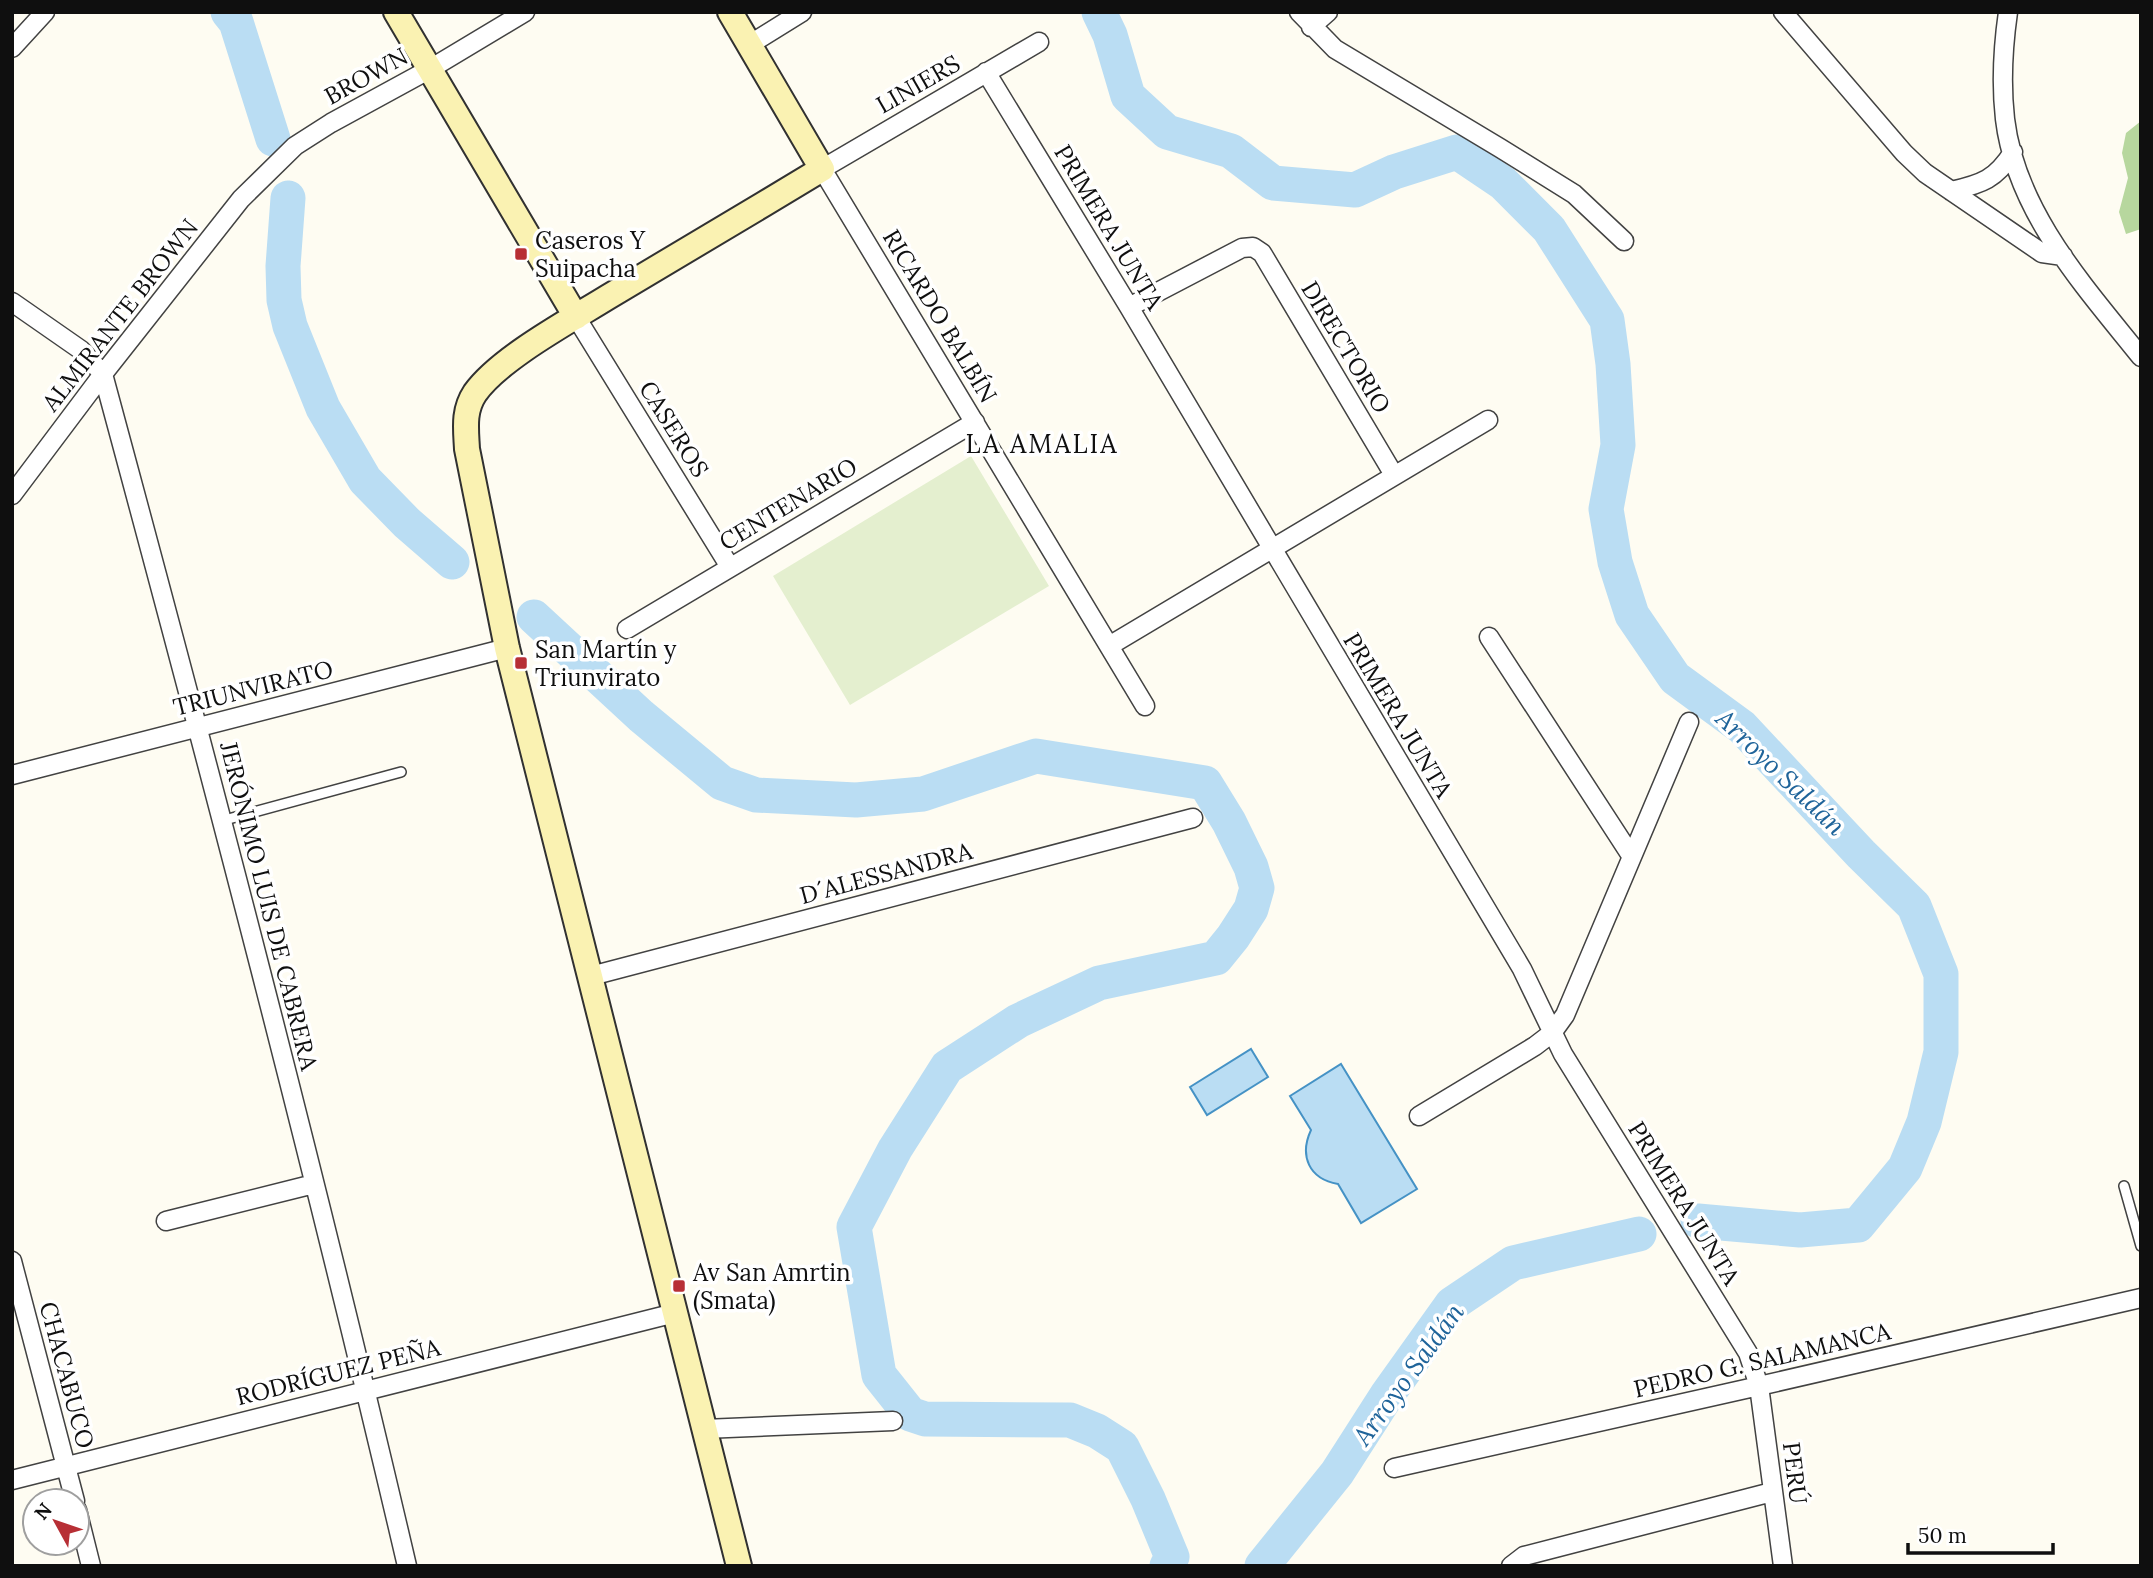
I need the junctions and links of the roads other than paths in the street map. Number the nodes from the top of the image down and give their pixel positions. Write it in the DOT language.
graph roads {
  1 [pos="46,12"];
  2 [pos="396,12"];
  3 [pos="525,12"];
  4 [pos="730,12"];
  5 [pos="802,12"];
  6 [pos="1299,12"];
  7 [pos="1328,12"];
  8 [pos="1783,12"];
  9 [pos="2008,12"];
  10 [pos="1311,27"];
  11 [pos="1039,42"];
  12 [pos="749,45"];
  13 [pos="12,48"];
  14 [pos="430,69"];
  15 [pos="986,72"];
  16 [pos="2013,152"];
  17 [pos="822,169"];
  18 [pos="1951,191"];
  19 [pos="241,199"];
  20 [pos="1624,241"];
  21 [pos="2063,256"];
  22 [pos="12,302"];
  23 [pos="1129,307"];
  24 [pos="576,317"];
  25 [pos="2141,357"];
  26 [pos="103,374"];
  27 [pos="1488,420"];
  28 [pos="975,422"];
  29 [pos="1394,475"];
  30 [pos="12,495"];
  31 [pos="1271,549"];
  32 [pos="730,567"];
  33 [pos="626,629"];
  34 [pos="1489,637"];
  35 [pos="1109,646"];
  36 [pos="507,648"];
  37 [pos="1145,705"];
  38 [pos="1689,722"];
  39 [pos="198,727"];
  40 [pos="401,772"];
  41 [pos="12,775"];
  42 [pos="1193,818"];
  43 [pos="221,821"];
  44 [pos="1632,857"];
  45 [pos="591,976"];
  46 [pos="1552,1033"];
  47 [pos="1419,1116"];
  48 [pos="314,1184"];
  49 [pos="2124,1186"];
  50 [pos="166,1221"];
  51 [pos="2141,1246"];
  52 [pos="12,1261"];
  53 [pos="2141,1298"];
  54 [pos="675,1313"];
  55 [pos="1759,1387"];
  56 [pos="366,1391"];
  57 [pos="893,1420"];
  58 [pos="704,1429"];
  59 [pos="66,1465"];
  60 [pos="1394,1468"];
  61 [pos="12,1480"];
  62 [pos="72,1487"];
  63 [pos="1772,1492"];
  64 [pos="407,1566"];
  65 [pos="740,1566"];
  66 [pos="1511,1566"];
  67 [pos="1783,1566"];
  1 -- 13 [label="street"];
  2 -- 14 [label="main road"];
  3 -- 14 [label="street, BROWN"];
  4 -- 12 [label="main road"];
  5 -- 12 [label="street"];
  6 -- 10 [label="street"];
  7 -- 10 [label="street"];
  8 -- 18 [label="street"];
  9 -- 16 [label="street"];
  10 -- 20 [label="street"];
  11 -- 15 [label="street, LINIERS"];
  12 -- 17 [label="main road"];
  14 -- 19 [label="street, BROWN"];
  14 -- 24 [label="main road"];
  15 -- 17 [label="street, LINIERS"];
  15 -- 23 [label="street, PRIMERA JUNTA"];
  16 -- 18 [label="street"];
  16 -- 21 [label="street"];
  17 -- 24 [label="main road"];
  17 -- 28 [label="street, RICARDO BALBÍN"];
  18 -- 21 [label="street"];
  19 -- 26 [label="street, ALMIRANTE BROWN"];
  21 -- 25 [label="street"];
  22 -- 26 [label="street, JERÓNIMO LUIS DE CABRERA"];
  23 -- 29 [label="street, DIRECTORIO"];
  23 -- 31 [label="street, PRIMERA JUNTA"];
  24 -- 32 [label="street, CASEROS"];
  24 -- 36 [label="main road"];
  26 -- 30 [label="street, ALMIRANTE BROWN"];
  26 -- 39 [label="street, JERÓNIMO LUIS DE CABRERA"];
  27 -- 29 [label="street"];
  28 -- 32 [label="street, CENTENARIO"];
  28 -- 35 [label="street, RICARDO BALBÍN"];
  29 -- 31 [label="street"];
  31 -- 35 [label="street"];
  31 -- 46 [label="street, PRIMERA JUNTA"];
  32 -- 33 [label="street, CENTENARIO"];
  34 -- 44 [label="street"];
  35 -- 37 [label="street, RICARDO BALBÍN"];
  36 -- 39 [label="street, TRIUNVIRATO"];
  36 -- 45 [label="main road"];
  38 -- 44 [label="street"];
  39 -- 41 [label="street, TRIUNVIRATO"];
  39 -- 43 [label="street, JERÓNIMO LUIS DE CABRERA"];
  40 -- 43 [label="lane"];
  42 -- 45 [label="street, D´ALESSANDRA"];
  43 -- 48 [label="street, JERÓNIMO LUIS DE CABRERA"];
  44 -- 46 [label="street"];
  45 -- 54 [label="main road"];
  46 -- 47 [label="street"];
  46 -- 55 [label="street, PRIMERA JUNTA"];
  48 -- 50 [label="street"];
  48 -- 56 [label="street, JERÓNIMO LUIS DE CABRERA"];
  49 -- 51 [label="lane"];
  52 -- 59 [label="street, CHACABUCO"];
  53 -- 55 [label="street, PEDRO G. SALAMANCA"];
  54 -- 56 [label="street, RODRÍGUEZ PEÑA"];
  54 -- 58 [label="main road"];
  55 -- 60 [label="street, PEDRO G. SALAMANCA"];
  55 -- 63 [label="street, PERÚ"];
  56 -- 59 [label="street, RODRÍGUEZ PEÑA"];
  56 -- 64 [label="street, JERÓNIMO LUIS DE CABRERA"];
  57 -- 58 [label="street"];
  58 -- 65 [label="main road"];
  59 -- 61 [label="street, RODRÍGUEZ PEÑA"];
  59 -- 62 [label="street, CHACABUCO"];
  63 -- 66 [label="street"];
  63 -- 67 [label="street, PERÚ"];
}
